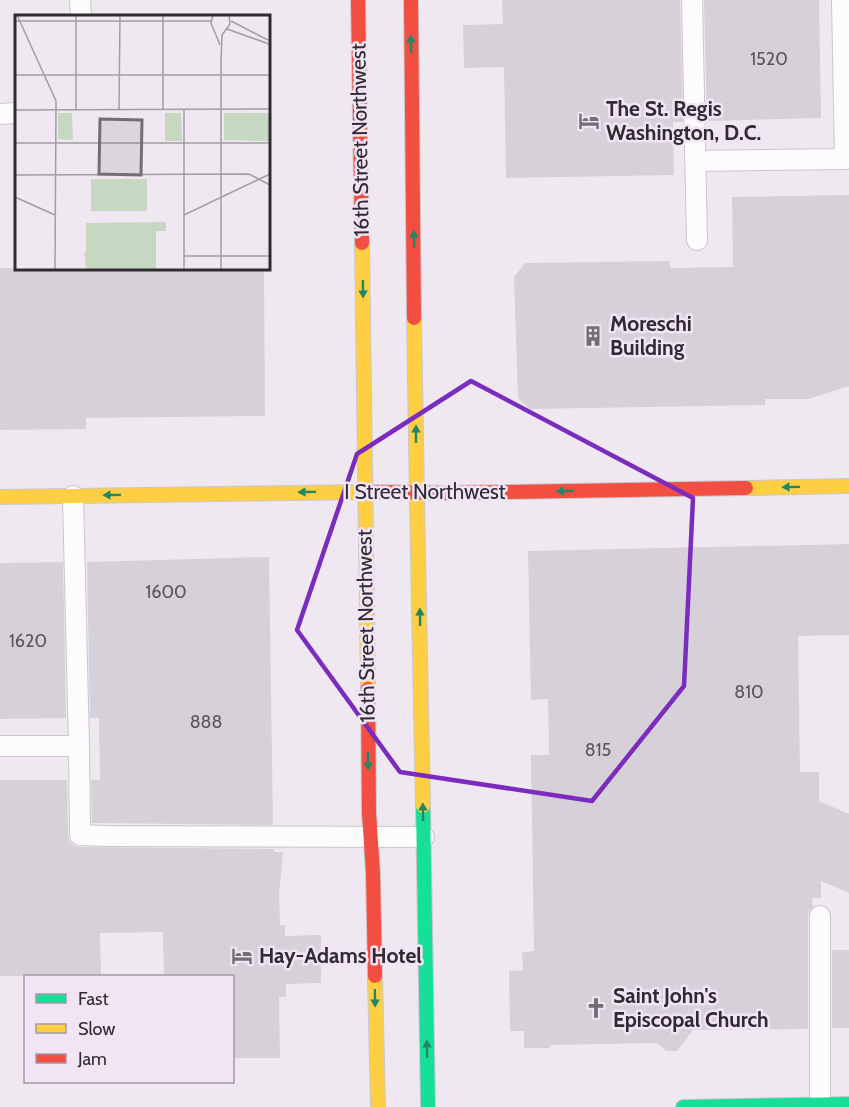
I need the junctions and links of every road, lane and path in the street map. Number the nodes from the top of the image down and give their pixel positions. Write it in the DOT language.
graph roads {
  1 [pos="80,0"];
  2 [pos="358,0"];
  3 [pos="411,0"];
  4 [pos="692,0"];
  5 [pos="842,0"];
  6 [pos="81,15"];
  7 [pos="15,113"];
  8 [pos="0,114"];
  9 [pos="695,161"];
  10 [pos="697,240"];
  11 [pos="849,486"];
  12 [pos="365,493"];
  13 [pos="416,493"];
  14 [pos="73,496"];
  15 [pos="0,497"];
  16 [pos="0,746"];
  17 [pos="79,746"];
  18 [pos="370,837"];
  19 [pos="424,837"];
  20 [pos="820,916"];
  21 [pos="849,1104"];
  22 [pos="820,1105"];
  23 [pos="378,1107"];
  24 [pos="428,1107"];
  25 [pos="682,1107"];
  1 -- 6 [label="lane"];
  2 -- 12 [label="street, 16th Street Northwest, one-way"];
  13 -- 3 [label="street, one-way"];
  4 -- 9 [label="lane"];
  5 -- 9 [label="lane"];
  7 -- 8 [label="lane"];
  9 -- 10 [label="lane"];
  11 -- 13 [label="street, I Street Northwest, one-way"];
  12 -- 13 [label="street, I Street Northwest"];
  12 -- 14 [label="street, I Street Northwest, one-way"];
  12 -- 18 [label="street, 16th Street Northwest, one-way"];
  19 -- 13 [label="street, one-way"];
  14 -- 15 [label="street, I Street Northwest"];
  14 -- 17 [label="lane"];
  16 -- 17 [label="lane"];
  17 -- 18 [label="lane"];
  18 -- 19 [label="lane"];
  18 -- 23 [label="street, 16th Street Northwest, one-way"];
  24 -- 19 [label="street, one-way"];
  20 -- 22 [label="lane"];
  21 -- 22 [label="street"];
  22 -- 25 [label="street"];
}
